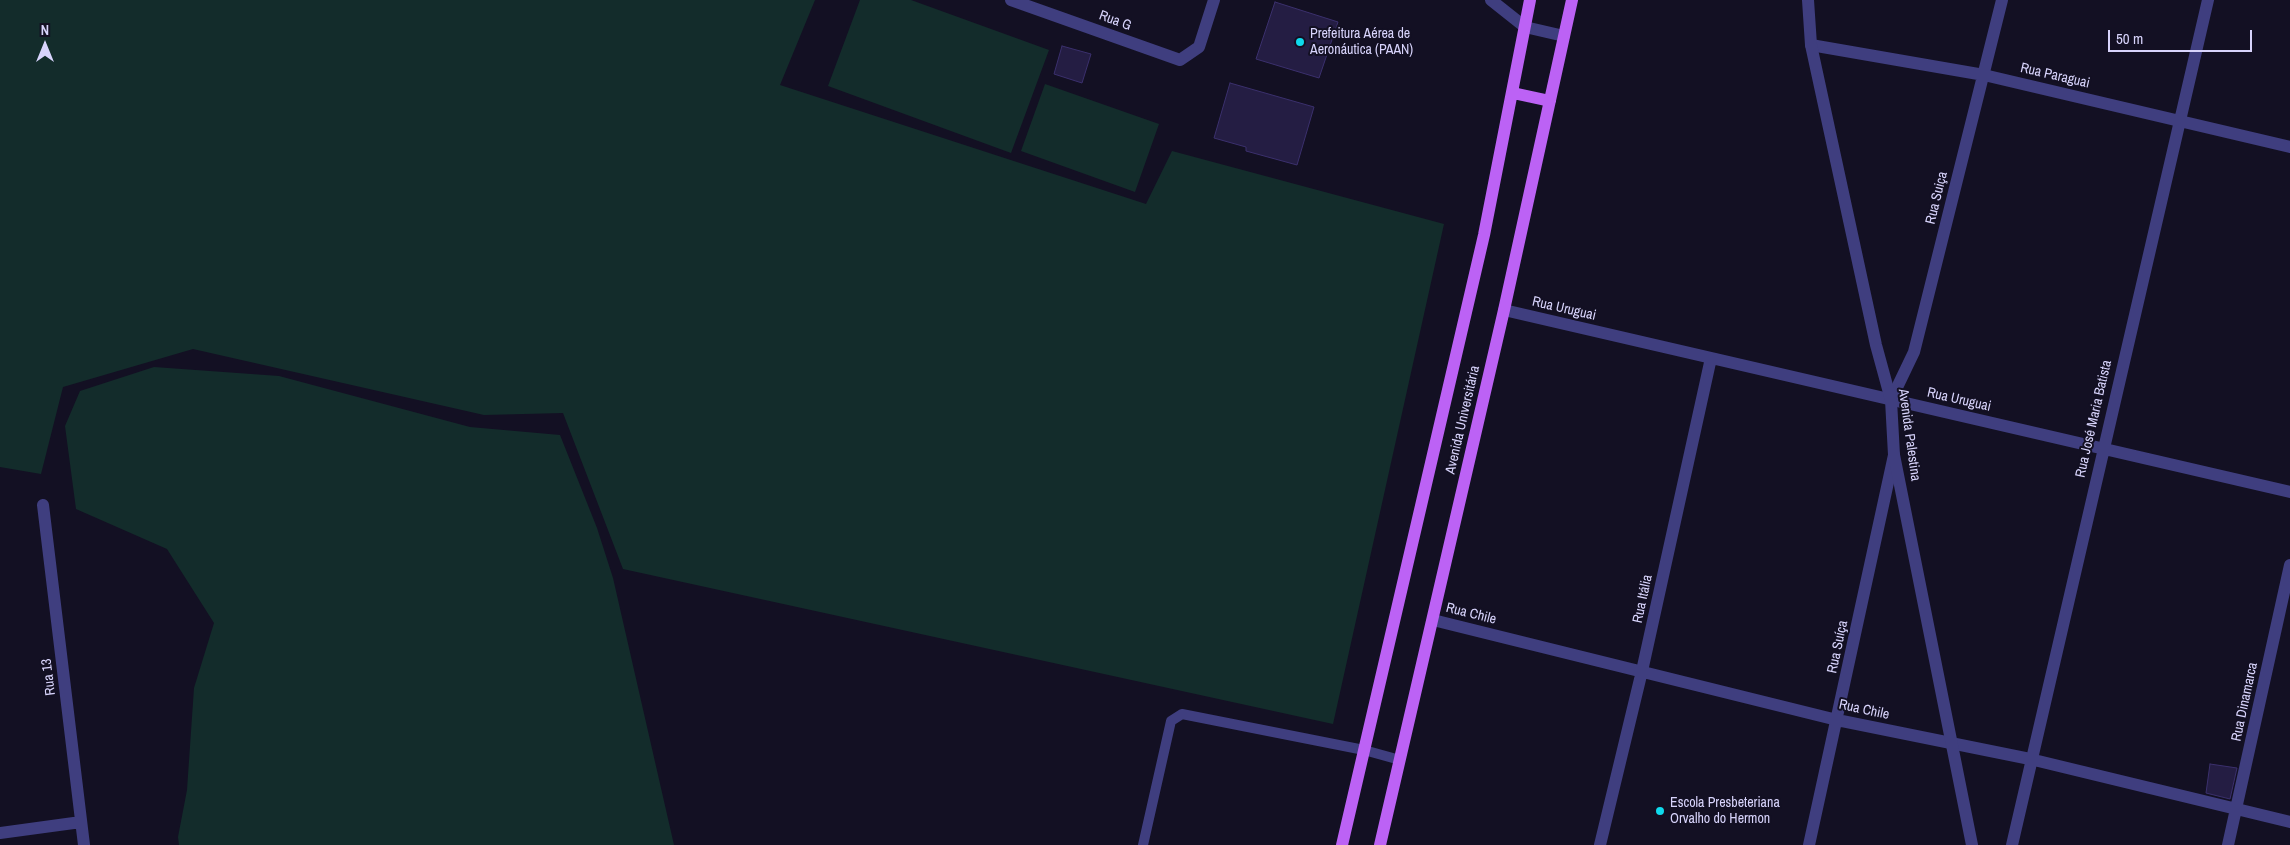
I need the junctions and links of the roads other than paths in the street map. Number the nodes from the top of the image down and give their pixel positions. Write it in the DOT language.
graph roads {
  1 [pos="1011,0"];
  2 [pos="1214,0"];
  3 [pos="1491,0"];
  4 [pos="1530,0"];
  5 [pos="1572,0"];
  6 [pos="1808,0"];
  7 [pos="2002,0"];
  8 [pos="2208,0"];
  9 [pos="1525,28"];
  10 [pos="1564,36"];
  11 [pos="1811,45"];
  12 [pos="1984,75"];
  13 [pos="1513,93"];
  14 [pos="1550,101"];
  15 [pos="2178,121"];
  16 [pos="2290,147"];
  17 [pos="1504,310"];
  18 [pos="1711,358"];
  19 [pos="1891,400"];
  20 [pos="2102,449"];
  21 [pos="1894,455"];
  22 [pos="2290,492"];
  23 [pos="43,505"];
  24 [pos="2290,566"];
  25 [pos="1433,620"];
  26 [pos="1642,672"];
  27 [pos="1837,720"];
  28 [pos="1953,744"];
  29 [pos="1364,750"];
  30 [pos="2030,759"];
  31 [pos="1400,760"];
  32 [pos="2237,810"];
  33 [pos="81,822"];
  34 [pos="2290,822"];
  35 [pos="0,833"];
  36 [pos="84,845"];
  37 [pos="1143,845"];
  38 [pos="1342,845"];
  39 [pos="1380,845"];
  40 [pos="1600,845"];
  41 [pos="1809,845"];
  42 [pos="1972,845"];
  43 [pos="2012,845"];
  44 [pos="2228,845"];
  1 -- 2 [label="street, Rua G"];
  3 -- 9 [label="street"];
  4 -- 9 [label="main road, Avenida Universitária"];
  5 -- 10 [label="main road, Avenida Universitária"];
  6 -- 11 [label="street, Avenida Palestina"];
  7 -- 12 [label="street, Rua Suiça"];
  8 -- 15 [label="street, Rua José Maria Batista"];
  9 -- 10 [label="street"];
  9 -- 13 [label="main road, Avenida Universitária"];
  10 -- 14 [label="main road, Avenida Universitária"];
  11 -- 12 [label="street, Rua Paraguai"];
  11 -- 19 [label="street, Avenida Palestina"];
  12 -- 15 [label="street, Rua Paraguai"];
  12 -- 19 [label="street, Rua Suiça"];
  13 -- 14 [label="main road"];
  13 -- 29 [label="main road, Avenida Universitária"];
  14 -- 17 [label="main road, Avenida Universitária"];
  15 -- 16 [label="street, Rua Paraguai"];
  15 -- 20 [label="street, Rua José Maria Batista"];
  17 -- 18 [label="street, Rua Uruguai"];
  17 -- 25 [label="main road, Avenida Universitária"];
  18 -- 19 [label="street, Rua Uruguai"];
  18 -- 26 [label="street, Rua Itália"];
  19 -- 20 [label="street, Rua Uruguai"];
  19 -- 21 [label="street, Avenida Palestina"];
  20 -- 22 [label="street, Rua Uruguai"];
  20 -- 30 [label="street, Rua José Maria Batista"];
  21 -- 27 [label="street, Rua Suíça"];
  21 -- 28 [label="street, Avenida Palestina"];
  23 -- 33 [label="street, Rua 13"];
  24 -- 32 [label="street, Rua Dinamarca"];
  25 -- 26 [label="street, Rua Chile"];
  25 -- 31 [label="main road, Avenida Universitária"];
  26 -- 27 [label="street, Rua Chile"];
  26 -- 40 [label="street, Rua Itália"];
  27 -- 28 [label="street, Rua Chile"];
  27 -- 41 [label="street, Rua Suíça"];
  28 -- 30 [label="street, Rua Chile"];
  28 -- 42 [label="street, Avenida Palestina"];
  29 -- 31 [label="lane"];
  29 -- 37 [label="lane"];
  29 -- 38 [label="main road, Avenida Universitária"];
  30 -- 32 [label="street, Rua Chile"];
  30 -- 43 [label="street, Rua José Maria Batista"];
  31 -- 39 [label="main road, Avenida Universitária"];
  32 -- 34 [label="street, Rua Chile"];
  32 -- 44 [label="street, Rua Dinamarca"];
  33 -- 35 [label="street"];
  33 -- 36 [label="street, Rua 13"];
}
